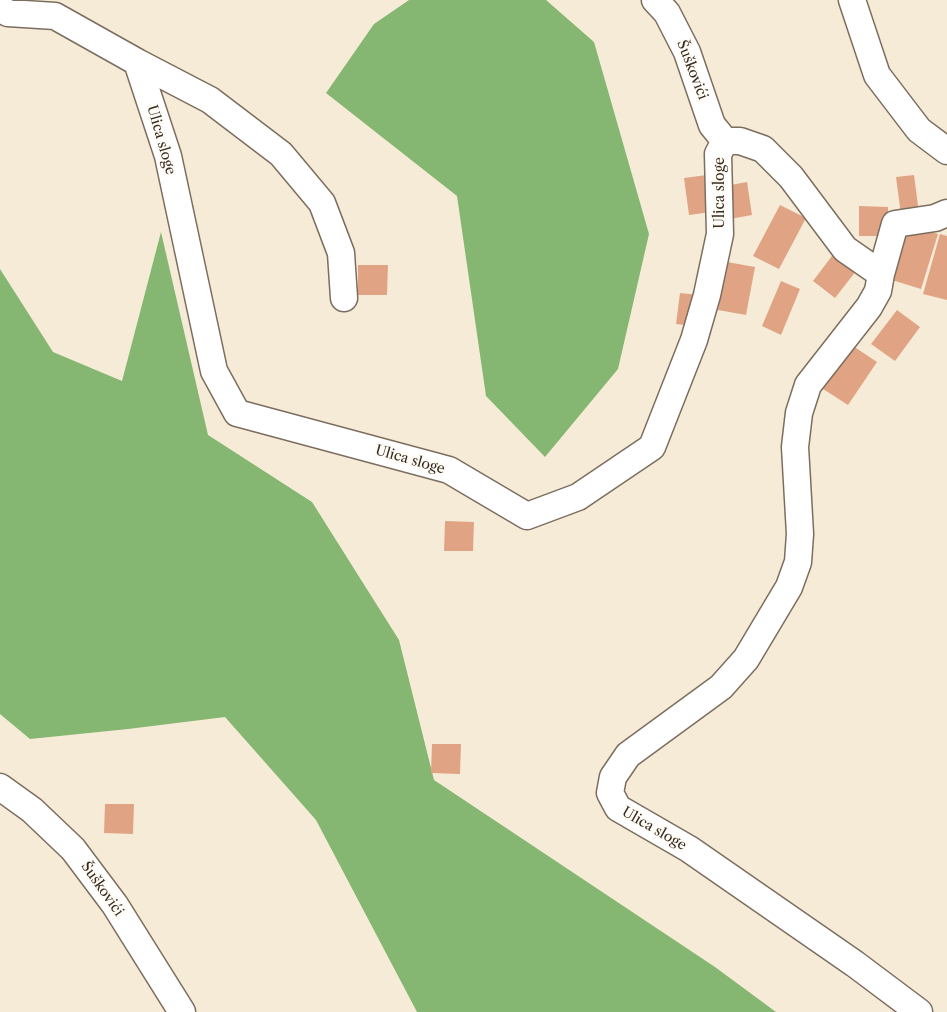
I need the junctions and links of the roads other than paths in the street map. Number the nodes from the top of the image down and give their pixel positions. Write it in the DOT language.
graph roads {
  1 [pos="655,0"];
  2 [pos="852,0"];
  3 [pos="0,9"];
  4 [pos="137,62"];
  5 [pos="725,141"];
  6 [pos="947,151"];
  7 [pos="947,213"];
  8 [pos="880,274"];
  9 [pos="344,298"];
  10 [pos="0,787"];
  11 [pos="182,1012"];
  12 [pos="919,1012"];
  1 -- 5 [label="street, Šuškovići"];
  2 -- 6 [label="street"];
  3 -- 4 [label="street"];
  4 -- 5 [label="street, Ulica sloge"];
  4 -- 9 [label="street"];
  5 -- 8 [label="street, Ulica sloge"];
  7 -- 8 [label="street"];
  8 -- 12 [label="street, Ulica sloge"];
  10 -- 11 [label="street, Šuškovići"];
}
